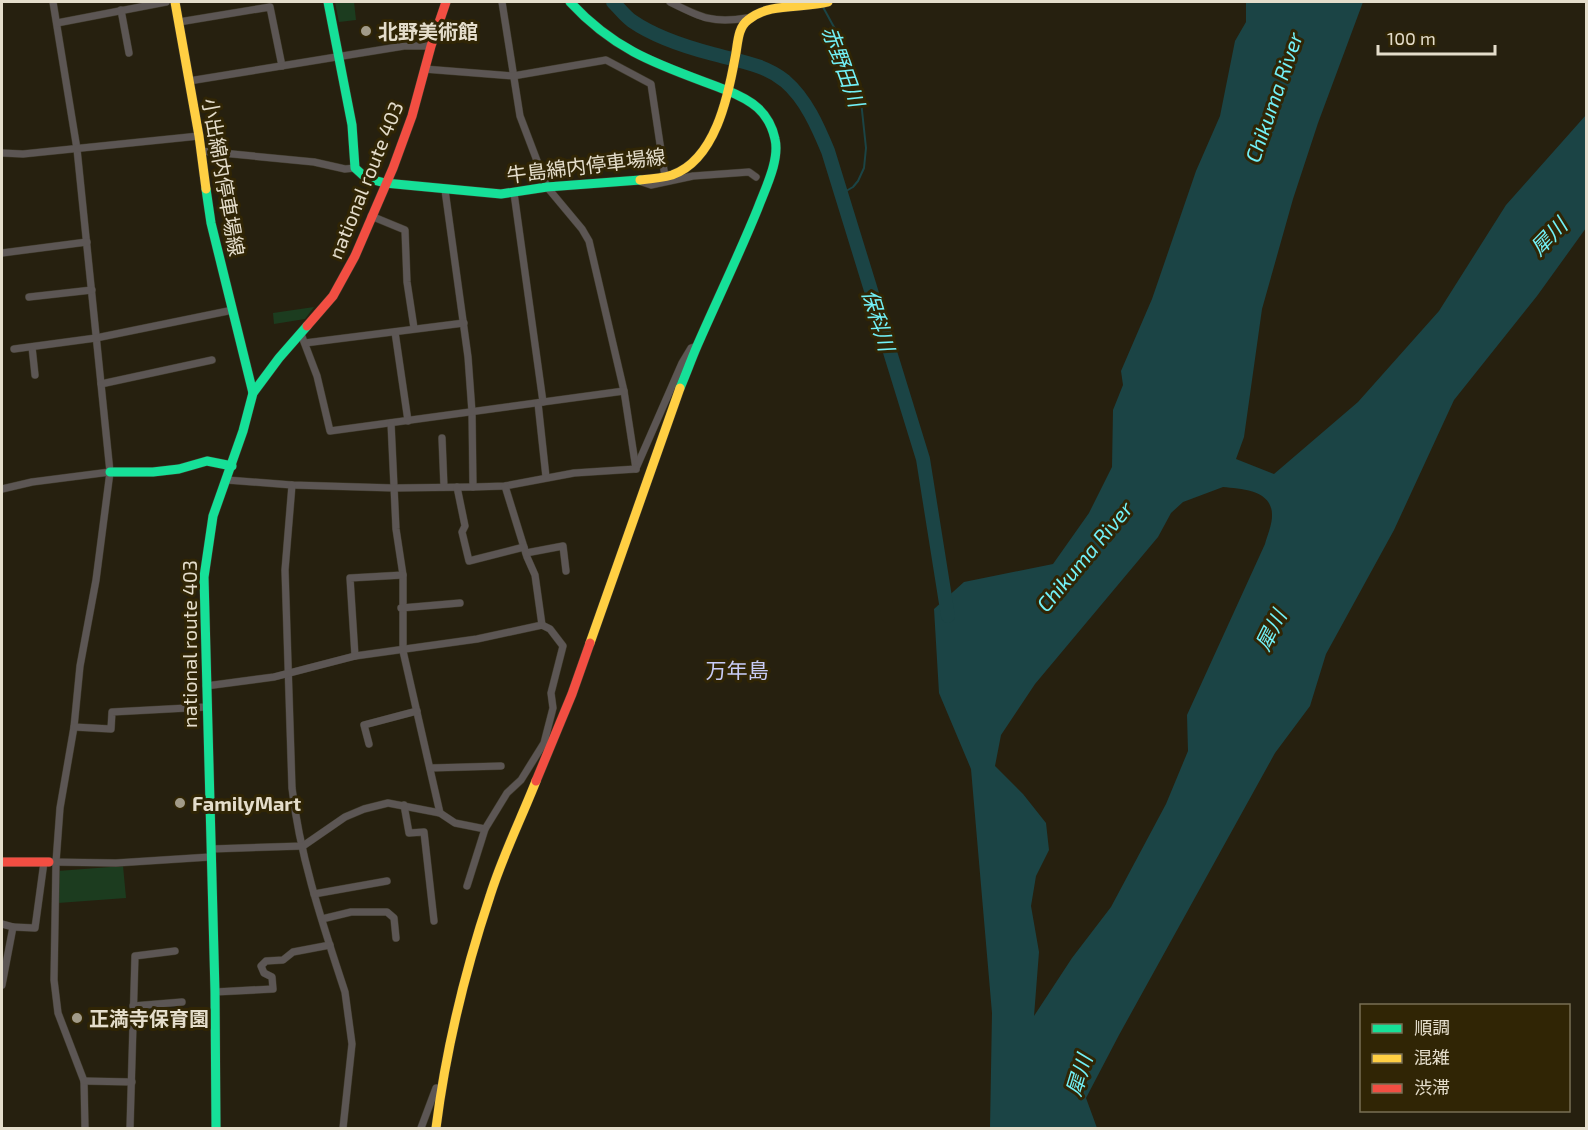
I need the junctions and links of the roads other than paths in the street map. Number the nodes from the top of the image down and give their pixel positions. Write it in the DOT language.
graph roads {
  1 [pos="53,2"];
  2 [pos="166,2"];
  3 [pos="175,2"];
  4 [pos="328,2"];
  5 [pos="446,2"];
  6 [pos="502,2"];
  7 [pos="570,2"];
  8 [pos="670,2"];
  9 [pos="828,2"];
  10 [pos="121,10"];
  11 [pos="179,22"];
  12 [pos="744,22"];
  13 [pos="57,23"];
  14 [pos="431,46"];
  15 [pos="129,53"];
  16 [pos="338,58"];
  17 [pos="282,66"];
  18 [pos="424,69"];
  19 [pos="513,76"];
  20 [pos="189,81"];
  21 [pos="729,91"];
  22 [pos="199,136"];
  23 [pos="77,149"];
  24 [pos="201,151"];
  25 [pos="2,153"];
  26 [pos="356,168"];
  27 [pos="665,177"];
  28 [pos="756,177"];
  29 [pos="639,181"];
  30 [pos="385,183"];
  31 [pos="547,187"];
  32 [pos="445,190"];
  33 [pos="514,193"];
  34 [pos="371,216"];
  35 [pos="87,242"];
  36 [pos="2,254"];
  37 [pos="92,290"];
  38 [pos="29,297"];
  39 [pos="233,310"];
  40 [pos="464,323"];
  41 [pos="414,328"];
  42 [pos="395,332"];
  43 [pos="96,338"];
  44 [pos="303,339"];
  45 [pos="697,346"];
  46 [pos="32,347"];
  47 [pos="14,349"];
  48 [pos="212,360"];
  49 [pos="35,375"];
  50 [pos="101,384"];
  51 [pos="624,391"];
  52 [pos="253,393"];
  53 [pos="540,403"];
  54 [pos="472,412"];
  55 [pos="408,420"];
  56 [pos="391,423"];
  57 [pos="442,438"];
  58 [pos="232,466"];
  59 [pos="636,469"];
  60 [pos="110,472"];
  61 [pos="546,477"];
  62 [pos="227,480"];
  63 [pos="292,485"];
  64 [pos="505,486"];
  65 [pos="444,487"];
  66 [pos="457,487"];
  67 [pos="472,487"];
  68 [pos="394,488"];
  69 [pos="2,489"];
  70 [pos="525,550"];
  71 [pos="567,571"];
  72 [pos="403,574"];
  73 [pos="460,603"];
  74 [pos="401,608"];
  75 [pos="542,625"];
  76 [pos="403,651"];
  77 [pos="355,656"];
  78 [pos="288,674"];
  79 [pos="206,686"];
  80 [pos="206,707"];
  81 [pos="417,711"];
  82 [pos="74,727"];
  83 [pos="369,744"];
  84 [pos="547,744"];
  85 [pos="501,766"];
  86 [pos="430,768"];
  87 [pos="404,805"];
  88 [pos="441,813"];
  89 [pos="485,829"];
  90 [pos="303,846"];
  91 [pos="210,853"];
  92 [pos="2,862"];
  93 [pos="49,862"];
  94 [pos="387,881"];
  95 [pos="467,886"];
  96 [pos="314,894"];
  97 [pos="322,919"];
  98 [pos="434,921"];
  99 [pos="2,924"];
  100 [pos="13,927"];
  101 [pos="396,938"];
  102 [pos="330,945"];
  103 [pos="175,951"];
  104 [pos="2,985"];
  105 [pos="215,992"];
  106 [pos="182,1002"];
  107 [pos="134,1006"];
  108 [pos="84,1081"];
  109 [pos="132,1082"];
  110 [pos="441,1088"];
  111 [pos="85,1128"];
  112 [pos="130,1128"];
  113 [pos="216,1128"];
  114 [pos="343,1128"];
  115 [pos="421,1128"];
  116 [pos="436,1128"];
  1 -- 13 [label="street"];
  2 -- 10 [label="street"];
  3 -- 11 [label="main road, 小出綿内停車場線"];
  4 -- 16 [label="main road"];
  5 -- 14 [label="main road, national route 403"];
  6 -- 19 [label="street"];
  7 -- 21 [label="main road"];
  8 -- 12 [label="street"];
  9 -- 12 [label="main road"];
  10 -- 13 [label="street"];
  10 -- 15 [label="street"];
  11 -- 17 [label="street"];
  11 -- 20 [label="main road, 小出綿内停車場線"];
  12 -- 21 [label="main road, 牛島綿内停車場線"];
  13 -- 23 [label="street"];
  14 -- 16 [label="street"];
  14 -- 18 [label="main road, national route 403"];
  16 -- 17 [label="street"];
  16 -- 26 [label="main road"];
  17 -- 20 [label="street"];
  18 -- 19 [label="street"];
  18 -- 30 [label="main road, national route 403"];
  19 -- 27 [label="street"];
  19 -- 31 [label="street"];
  20 -- 22 [label="main road, 小出綿内停車場線"];
  21 -- 27 [label="main road, 牛島綿内停車場線"];
  21 -- 45 [label="main road"];
  22 -- 23 [label="street"];
  22 -- 24 [label="main road, 小出綿内停車場線"];
  23 -- 25 [label="street"];
  23 -- 35 [label="street"];
  24 -- 26 [label="street"];
  24 -- 39 [label="main road, 小出綿内停車場線"];
  26 -- 30 [label="main road, 牛島綿内停車場線"];
  27 -- 29 [label="main road, 牛島綿内停車場線"];
  28 -- 29 [label="street"];
  29 -- 31 [label="main road, 牛島綿内停車場線"];
  30 -- 32 [label="main road, 牛島綿内停車場線"];
  30 -- 34 [label="main road, national route 403"];
  31 -- 33 [label="main road, 牛島綿内停車場線"];
  31 -- 51 [label="street"];
  32 -- 33 [label="main road, 牛島綿内停車場線"];
  32 -- 40 [label="street"];
  33 -- 53 [label="street"];
  34 -- 41 [label="street"];
  34 -- 44 [label="main road, national route 403"];
  35 -- 36 [label="street"];
  35 -- 37 [label="street"];
  37 -- 38 [label="street"];
  37 -- 43 [label="street"];
  39 -- 43 [label="street"];
  39 -- 52 [label="main road, 小出綿内停車場線"];
  40 -- 41 [label="street"];
  40 -- 54 [label="street"];
  41 -- 42 [label="street"];
  42 -- 44 [label="street"];
  42 -- 55 [label="street"];
  43 -- 46 [label="street"];
  43 -- 50 [label="street"];
  44 -- 52 [label="main road, national route 403"];
  44 -- 56 [label="street"];
  45 -- 59 [label="street"];
  45 -- 84 [label="main road"];
  46 -- 47 [label="street"];
  46 -- 49 [label="street"];
  48 -- 50 [label="street"];
  50 -- 60 [label="street"];
  51 -- 53 [label="street"];
  51 -- 59 [label="street"];
  52 -- 58 [label="main road, national route 403"];
  53 -- 54 [label="street"];
  53 -- 61 [label="street"];
  54 -- 55 [label="street"];
  54 -- 67 [label="street"];
  55 -- 56 [label="street"];
  56 -- 68 [label="street"];
  57 -- 65 [label="street"];
  58 -- 60 [label="main road"];
  58 -- 62 [label="main road, national route 403"];
  59 -- 61 [label="street"];
  60 -- 69 [label="street"];
  60 -- 82 [label="street"];
  61 -- 64 [label="street"];
  62 -- 63 [label="street"];
  62 -- 79 [label="main road, national route 403"];
  63 -- 68 [label="street"];
  63 -- 78 [label="street"];
  64 -- 67 [label="street"];
  64 -- 70 [label="street"];
  65 -- 66 [label="street"];
  65 -- 68 [label="street"];
  66 -- 67 [label="street"];
  66 -- 70 [label="street"];
  68 -- 72 [label="street"];
  70 -- 71 [label="street"];
  70 -- 75 [label="street"];
  72 -- 74 [label="street"];
  72 -- 77 [label="street"];
  73 -- 74 [label="street"];
  74 -- 76 [label="street"];
  75 -- 76 [label="street"];
  75 -- 84 [label="street"];
  76 -- 77 [label="street"];
  76 -- 81 [label="street"];
  77 -- 78 [label="street"];
  78 -- 79 [label="street"];
  78 -- 90 [label="street"];
  79 -- 80 [label="main road, national route 403"];
  80 -- 82 [label="street"];
  80 -- 91 [label="main road, national route 403"];
  81 -- 83 [label="street"];
  81 -- 86 [label="street"];
  82 -- 93 [label="street"];
  84 -- 89 [label="street"];
  84 -- 110 [label="main road"];
  85 -- 86 [label="street"];
  86 -- 88 [label="street"];
  87 -- 88 [label="street"];
  87 -- 90 [label="street"];
  87 -- 98 [label="street"];
  88 -- 89 [label="street"];
  89 -- 95 [label="street"];
  90 -- 91 [label="street"];
  90 -- 96 [label="street"];
  91 -- 93 [label="street"];
  91 -- 105 [label="main road, national route 403"];
  92 -- 93 [label="main road"];
  93 -- 100 [label="street"];
  93 -- 108 [label="street"];
  94 -- 96 [label="street"];
  96 -- 97 [label="street"];
  97 -- 101 [label="street"];
  97 -- 102 [label="street"];
  99 -- 100 [label="street"];
  100 -- 104 [label="street"];
  102 -- 105 [label="street"];
  102 -- 114 [label="street"];
  103 -- 107 [label="street"];
  105 -- 113 [label="main road, national route 403"];
  106 -- 107 [label="street"];
  107 -- 109 [label="street"];
  108 -- 109 [label="street"];
  108 -- 111 [label="street"];
  109 -- 112 [label="street"];
  110 -- 115 [label="street"];
  110 -- 116 [label="main road"];
}
